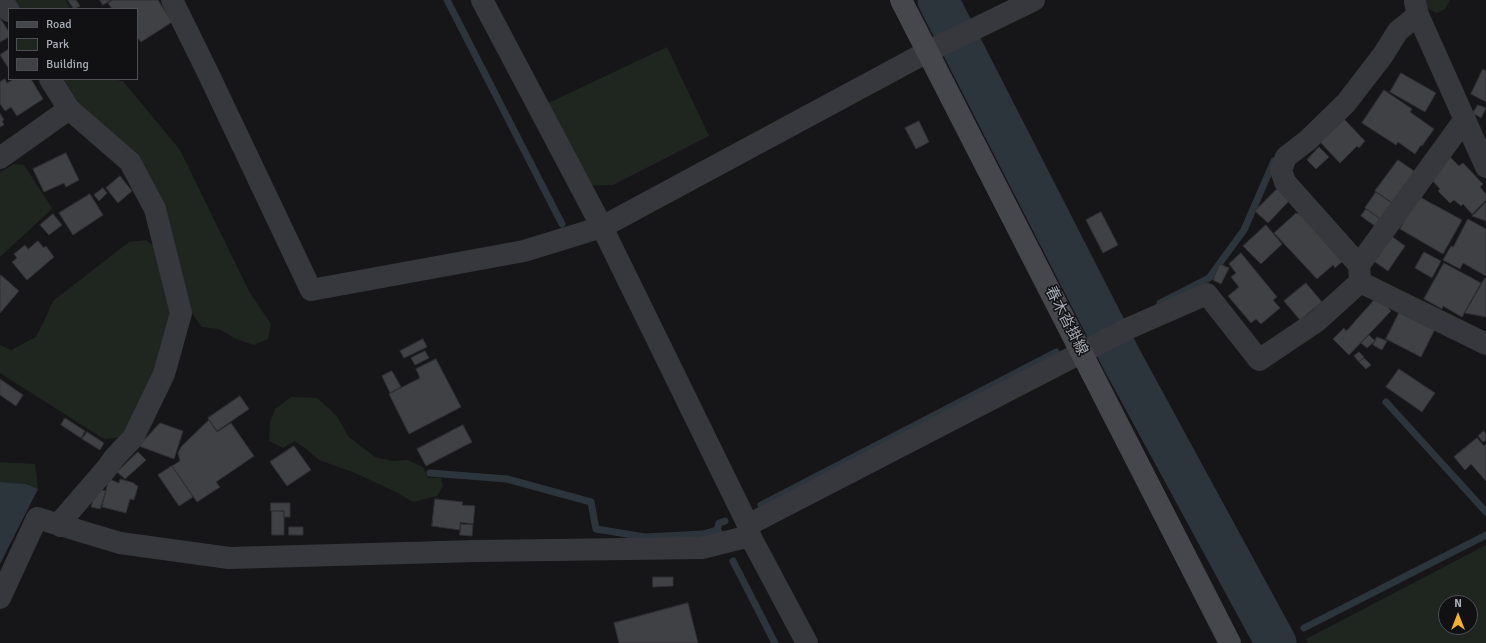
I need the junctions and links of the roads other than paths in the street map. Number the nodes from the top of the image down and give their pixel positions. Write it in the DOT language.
graph roads {
  1 [pos="2,0"];
  2 [pos="172,0"];
  3 [pos="482,0"];
  4 [pos="901,0"];
  5 [pos="1034,0"];
  6 [pos="1416,7"];
  7 [pos="8,9"];
  8 [pos="927,52"];
  9 [pos="51,80"];
  10 [pos="69,109"];
  11 [pos="1474,131"];
  12 [pos="0,158"];
  13 [pos="1486,168"];
  14 [pos="602,227"];
  15 [pos="1360,273"];
  16 [pos="1486,344"];
  17 [pos="1082,353"];
  18 [pos="60,526"];
  19 [pos="749,530"];
  20 [pos="0,598"];
  21 [pos="807,643"];
  22 [pos="1230,643"];
  1 -- 7 [label="street"];
  2 -- 14 [label="street"];
  3 -- 14 [label="street"];
  4 -- 8 [label="main road, 春木沓掛線"];
  5 -- 8 [label="street"];
  6 -- 11 [label="street"];
  6 -- 15 [label="street"];
  8 -- 14 [label="street"];
  8 -- 17 [label="main road, 春木沓掛線"];
  9 -- 10 [label="street"];
  10 -- 12 [label="street"];
  10 -- 18 [label="street"];
  11 -- 13 [label="street"];
  11 -- 15 [label="street"];
  14 -- 19 [label="street"];
  15 -- 16 [label="street"];
  15 -- 17 [label="street"];
  17 -- 19 [label="street"];
  17 -- 22 [label="main road, 春木沓掛線"];
  18 -- 19 [label="street"];
  18 -- 20 [label="street"];
  19 -- 21 [label="street"];
}
